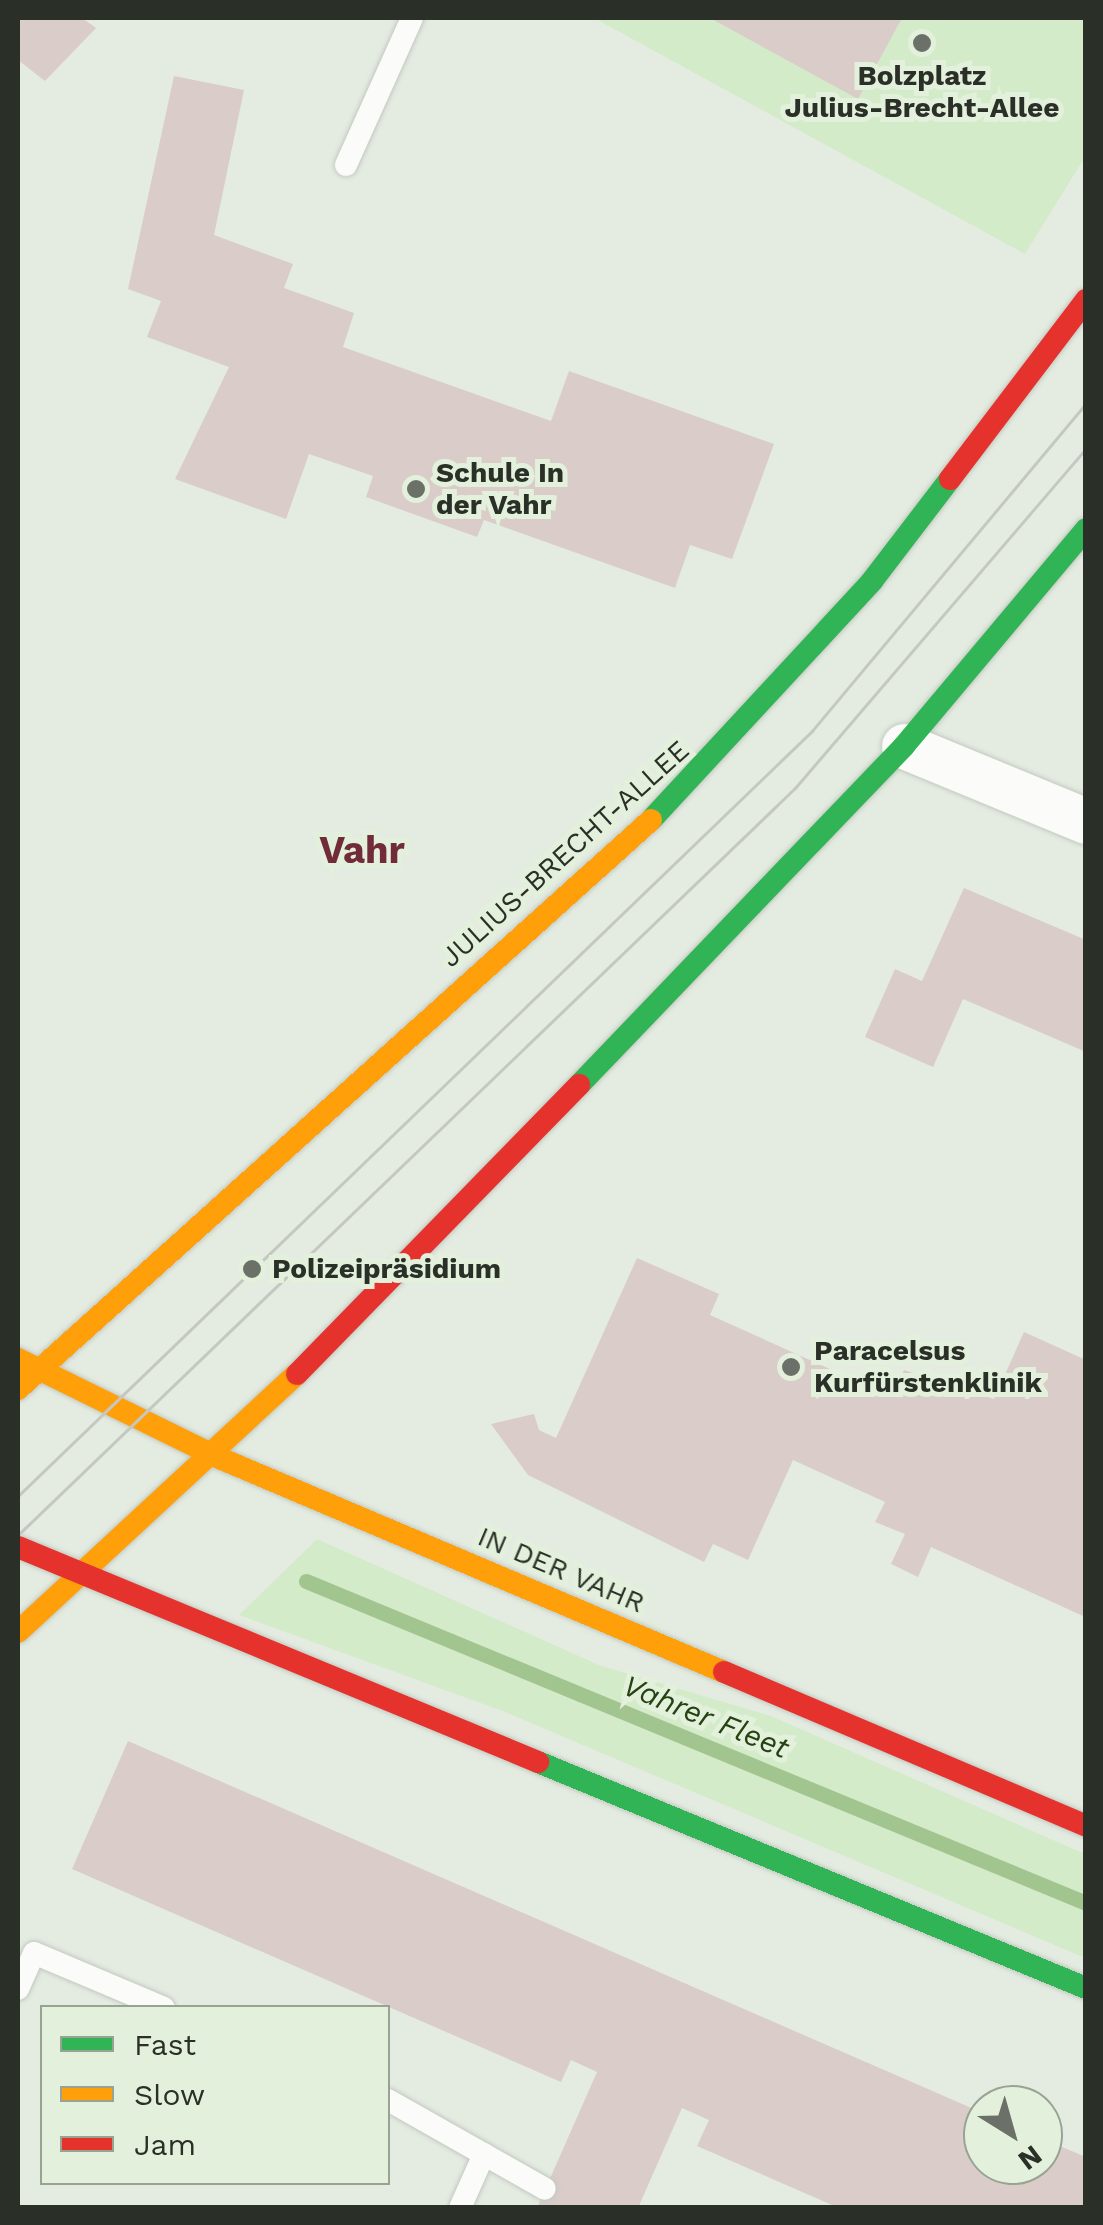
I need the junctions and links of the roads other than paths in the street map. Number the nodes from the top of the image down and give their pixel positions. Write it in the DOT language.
graph roads {
  1 [pos="412,18"];
  2 [pos="346,165"];
  3 [pos="1086,300"];
  4 [pos="1086,528"];
  5 [pos="904,746"];
  6 [pos="1086,822"];
  7 [pos="27,1366"];
  8 [pos="18,1389"];
  9 [pos="217,1457"];
  10 [pos="18,1546"];
  11 [pos="86,1579"];
  12 [pos="18,1632"];
  13 [pos="1086,1826"];
  14 [pos="18,1988"];
  15 [pos="1086,1988"];
  16 [pos="157,2005"];
  17 [pos="390,2101"];
  18 [pos="484,2154"];
  19 [pos="545,2189"];
  20 [pos="460,2208"];
  1 -- 2 [label="lane"];
  3 -- 7 [label="main road, JULIUS-BRECHT-ALLEE"];
  4 -- 5 [label="main road"];
  5 -- 6 [label="street"];
  5 -- 9 [label="main road"];
  7 -- 8 [label="main road, JULIUS-BRECHT-ALLEE"];
  7 -- 9 [label="main road, IN DER VAHR"];
  9 -- 11 [label="main road"];
  9 -- 13 [label="main road, IN DER VAHR"];
  10 -- 11 [label="main road"];
  11 -- 12 [label="main road"];
  11 -- 15 [label="main road"];
  14 -- 16 [label="lane"];
  17 -- 18 [label="lane"];
  18 -- 19 [label="lane"];
  18 -- 20 [label="lane"];
}
